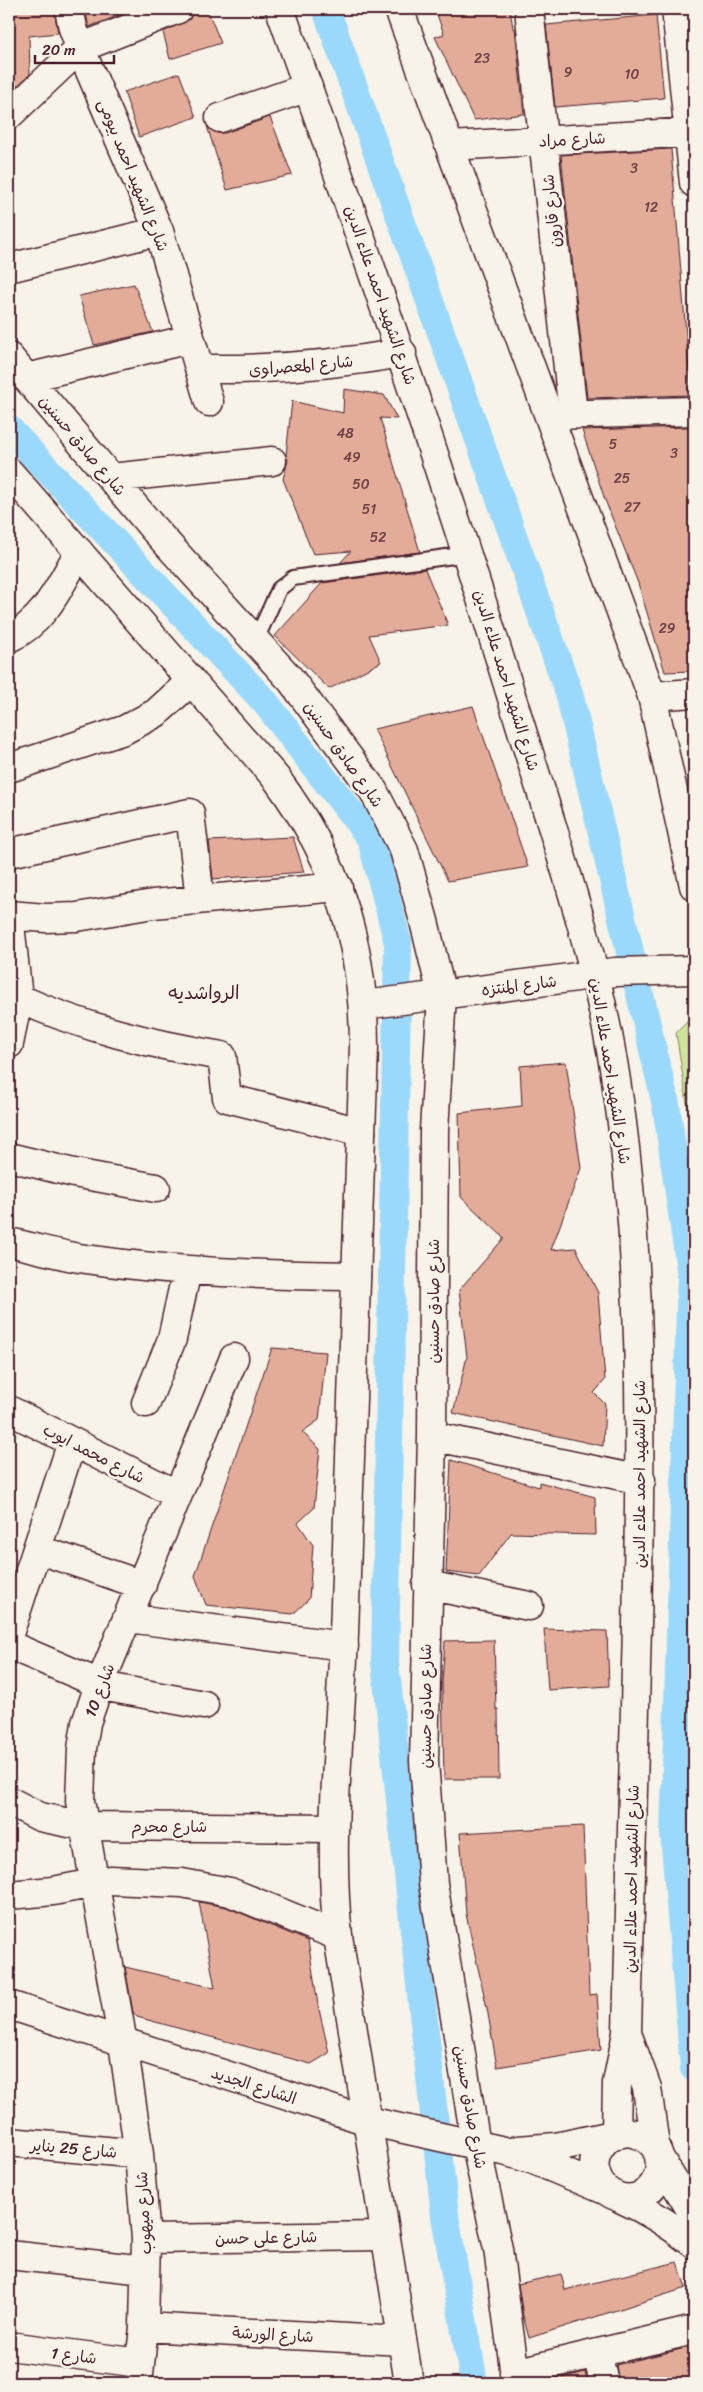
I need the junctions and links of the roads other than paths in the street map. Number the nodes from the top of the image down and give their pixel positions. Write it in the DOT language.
graph roads {
  1 [pos="69,9"];
  2 [pos="178,9"];
  3 [pos="280,9"];
  4 [pos="400,9"];
  5 [pos="529,9"];
  6 [pos="676,9"];
  7 [pos="80,48"];
  8 [pos="308,87"];
  9 [pos="9,115"];
  10 [pos="220,118"];
  11 [pos="692,132"];
  12 [pos="543,140"];
  13 [pos="450,146"];
  14 [pos="694,183"];
  15 [pos="159,231"];
  16 [pos="9,268"];
  17 [pos="190,339"];
  18 [pos="402,353"];
  19 [pos="9,357"];
  20 [pos="200,369"];
  21 [pos="26,378"];
  22 [pos="209,402"];
  23 [pos="694,411"];
  24 [pos="560,415"];
  25 [pos="272,461"];
  26 [pos="9,472"];
  27 [pos="111,478"];
  28 [pos="79,552"];
  29 [pos="468,554"];
  30 [pos="9,638"];
  31 [pos="256,640"];
  32 [pos="191,681"];
  33 [pos="694,693"];
  34 [pos="652,696"];
  35 [pos="9,768"];
  36 [pos="9,852"];
  37 [pos="694,886"];
  38 [pos="338,887"];
  39 [pos="200,898"];
  40 [pos="9,915"];
  41 [pos="694,970"];
  42 [pos="605,973"];
  43 [pos="431,996"];
  44 [pos="18,998"];
  45 [pos="371,1004"];
  46 [pos="9,1044"];
  47 [pos="361,1132"];
  48 [pos="9,1157"];
  49 [pos="156,1188"];
  50 [pos="9,1242"];
  51 [pos="187,1270"];
  52 [pos="356,1276"];
  53 [pos="234,1358"];
  54 [pos="146,1404"];
  55 [pos="9,1410"];
  56 [pos="432,1436"];
  57 [pos="72,1442"];
  58 [pos="640,1480"];
  59 [pos="178,1496"];
  60 [pos="37,1549"];
  61 [pos="142,1585"];
  62 [pos="427,1585"];
  63 [pos="529,1606"];
  64 [pos="128,1618"];
  65 [pos="9,1634"];
  66 [pos="9,1645"];
  67 [pos="344,1646"];
  68 [pos="100,1684"];
  69 [pos="204,1705"];
  70 [pos="9,1801"];
  71 [pos="84,1826"];
  72 [pos="334,1828"];
  73 [pos="94,1883"];
  74 [pos="9,1895"];
  75 [pos="338,1936"];
  76 [pos="9,2005"];
  77 [pos="627,2033"];
  78 [pos="123,2043"];
  79 [pos="368,2121"];
  80 [pos="612,2135"];
  81 [pos="9,2142"];
  82 [pos="476,2145"];
  83 [pos="504,2151"];
  84 [pos="657,2152"];
  85 [pos="139,2154"];
  86 [pos="612,2194"];
  87 [pos="694,2215"];
  88 [pos="386,2236"];
  89 [pos="146,2239"];
  90 [pos="694,2244"];
  91 [pos="9,2254"];
  92 [pos="145,2270"];
  93 [pos="144,2327"];
  94 [pos="694,2330"];
  95 [pos="402,2341"];
  96 [pos="9,2346"];
  97 [pos="597,2353"];
  98 [pos="139,2373"];
  99 [pos="515,2378"];
  100 [pos="409,2383"];
  101 [pos="604,2383"];
  1 -- 7 [label="street, شارع الشهيد احمد بيومى"];
  2 -- 7 [label="street"];
  3 -- 8 [label="street, شارع الشهيد احمد علاء الدين"];
  4 -- 13 [label="street"];
  5 -- 12 [label="street, شارع قارون"];
  6 -- 11 [label="street"];
  7 -- 9 [label="street"];
  7 -- 15 [label="street, شارع الشهيد احمد بيومى"];
  8 -- 10 [label="street"];
  8 -- 18 [label="street, شارع الشهيد احمد علاء الدين"];
  11 -- 12 [label="street, شارع مراد"];
  11 -- 14 [label="street"];
  12 -- 13 [label="street, شارع مراد"];
  12 -- 24 [label="street, شارع قارون"];
  13 -- 24 [label="street"];
  15 -- 16 [label="street"];
  15 -- 17 [label="street, شارع الشهيد احمد بيومى"];
  17 -- 20 [label="street, شارع الشهيد احمد بيومى"];
  17 -- 21 [label="street"];
  18 -- 20 [label="street, شارع المعصراوى"];
  18 -- 29 [label="street, شارع الشهيد احمد علاء الدين"];
  19 -- 21 [label="street, شارع صادق حسنين"];
  20 -- 22 [label="street, شارع الشهيد احمد بيومى"];
  21 -- 27 [label="street, شارع صادق حسنين"];
  23 -- 24 [label="street"];
  24 -- 34 [label="street"];
  25 -- 27 [label="street"];
  26 -- 28 [label="street"];
  27 -- 31 [label="street, شارع صادق حسنين"];
  28 -- 30 [label="street"];
  28 -- 32 [label="street"];
  29 -- 31 [label="lane"];
  29 -- 42 [label="street, شارع الشهيد احمد علاء الدين"];
  31 -- 43 [label="street, شارع صادق حسنين"];
  32 -- 35 [label="street"];
  32 -- 38 [label="street"];
  33 -- 34 [label="street"];
  34 -- 37 [label="street"];
  36 -- 39 [label="street"];
  38 -- 39 [label="street"];
  38 -- 45 [label="street"];
  39 -- 40 [label="street"];
  40 -- 44 [label="street"];
  41 -- 42 [label="street, شارع المنتزه"];
  42 -- 43 [label="street, شارع المنتزه"];
  42 -- 58 [label="street, شارع الشهيد احمد علاء الدين"];
  43 -- 45 [label="street, شارع المنتزه"];
  43 -- 56 [label="street, شارع صادق حسنين"];
  44 -- 46 [label="street"];
  44 -- 47 [label="street"];
  45 -- 47 [label="street"];
  47 -- 52 [label="street"];
  48 -- 49 [label="street"];
  50 -- 51 [label="street"];
  51 -- 52 [label="street"];
  51 -- 54 [label="street"];
  52 -- 67 [label="street"];
  53 -- 59 [label="street, شارع 10"];
  55 -- 57 [label="street, شارع محمد ايوب"];
  56 -- 58 [label="street"];
  56 -- 62 [label="street, شارع صادق حسنين"];
  57 -- 59 [label="street, شارع محمد ايوب"];
  57 -- 60 [label="street"];
  58 -- 77 [label="street, شارع الشهيد احمد علاء الدين"];
  59 -- 61 [label="street, شارع 10"];
  60 -- 61 [label="street"];
  60 -- 65 [label="street"];
  61 -- 64 [label="street, شارع 10"];
  62 -- 63 [label="street"];
  62 -- 82 [label="street, شارع صادق حسنين"];
  64 -- 67 [label="street"];
  64 -- 68 [label="street, شارع 10"];
  66 -- 68 [label="street"];
  67 -- 72 [label="street"];
  68 -- 69 [label="street"];
  68 -- 71 [label="street, شارع 10"];
  70 -- 71 [label="street, شارع محرم"];
  71 -- 72 [label="street, شارع محرم"];
  71 -- 73 [label="street, شارع 10"];
  72 -- 75 [label="street"];
  73 -- 74 [label="street"];
  73 -- 75 [label="street"];
  73 -- 78 [label="street, شارع 10"];
  75 -- 79 [label="street"];
  76 -- 78 [label="street, الشارع الجديد"];
  77 -- 80 [label="street, شارع الشهيد احمد علاء الدين"];
  77 -- 84 [label="street, شارع الشهيد احمد علاء الدين"];
  78 -- 79 [label="street, الشارع الجديد"];
  78 -- 85 [label="street, شارع ميهوب"];
  79 -- 82 [label="street, الشارع الجديد"];
  79 -- 88 [label="street"];
  80 -- 83 [label="street, الشارع الجديد"];
  80 -- 84 [label="street"];
  80 -- 86 [label="street"];
  81 -- 85 [label="street, شارع 25 يناير"];
  82 -- 83 [label="street, الشارع الجديد"];
  82 -- 99 [label="street, شارع صادق حسنين"];
  83 -- 86 [label="street, الشارع الجديد"];
  84 -- 86 [label="street"];
  84 -- 87 [label="street, شارع الشهيد احمد علاء الدين"];
  85 -- 89 [label="street, شارع ميهوب"];
  86 -- 90 [label="street"];
  88 -- 89 [label="street, شارع على حسن"];
  88 -- 95 [label="street"];
  89 -- 92 [label="street, شارع ميهوب"];
  91 -- 92 [label="street"];
  92 -- 93 [label="street, شارع ميهوب"];
  93 -- 95 [label="street, شارع الورشة"];
  93 -- 98 [label="street, شارع ميهوب"];
  94 -- 97 [label="street"];
  95 -- 100 [label="street"];
  96 -- 98 [label="street, شارع 1"];
  97 -- 99 [label="street"];
  97 -- 101 [label="street"];
}
